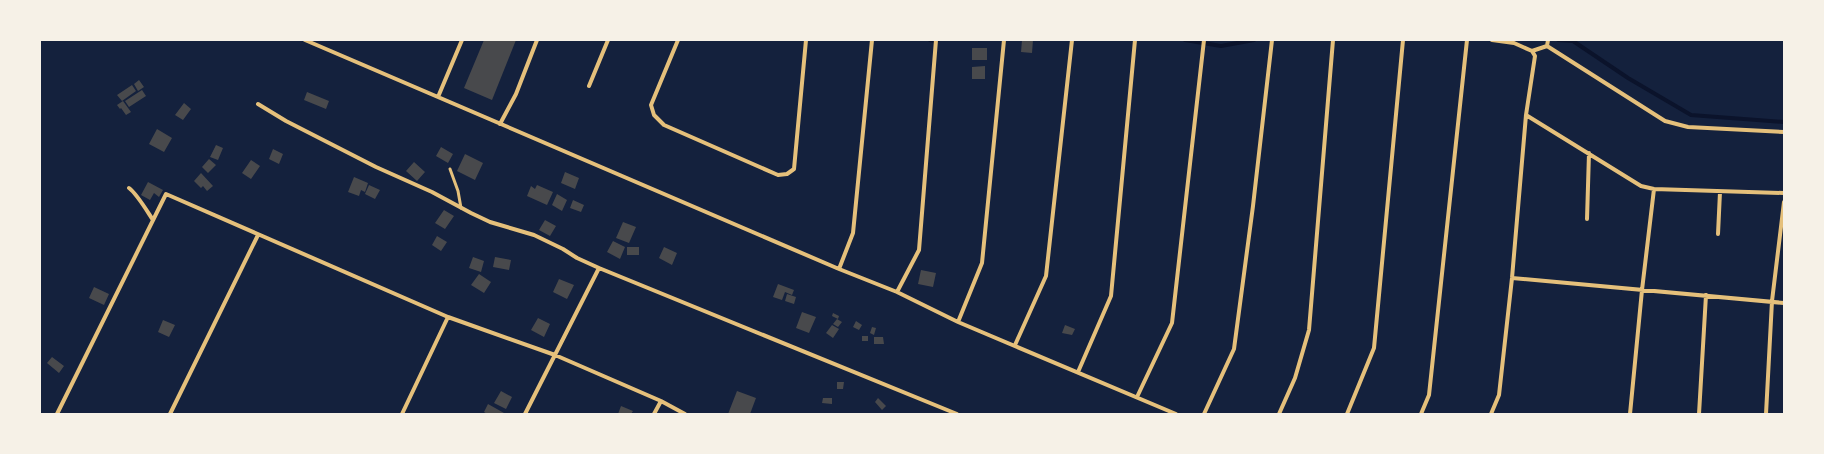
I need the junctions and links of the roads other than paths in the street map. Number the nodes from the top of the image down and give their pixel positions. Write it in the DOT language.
graph roads {
  1 [pos="305,40"];
  2 [pos="462,40"];
  3 [pos="537,40"];
  4 [pos="608,40"];
  5 [pos="678,40"];
  6 [pos="806,40"];
  7 [pos="872,40"];
  8 [pos="936,40"];
  9 [pos="1004,40"];
  10 [pos="1072,40"];
  11 [pos="1135,40"];
  12 [pos="1204,40"];
  13 [pos="1272,40"];
  14 [pos="1333,40"];
  15 [pos="1403,40"];
  16 [pos="1467,40"];
  17 [pos="1492,40"];
  18 [pos="1548,40"];
  19 [pos="1547,46"];
  20 [pos="1532,51"];
  21 [pos="589,86"];
  22 [pos="438,96"];
  23 [pos="258,104"];
  24 [pos="1526,115"];
  25 [pos="500,124"];
  26 [pos="1784,132"];
  27 [pos="1589,153"];
  28 [pos="450,169"];
  29 [pos="129,188"];
  30 [pos="1654,188"];
  31 [pos="1720,192"];
  32 [pos="1784,193"];
  33 [pos="1784,202"];
  34 [pos="461,208"];
  35 [pos="1587,219"];
  36 [pos="153,220"];
  37 [pos="1718,234"];
  38 [pos="258,235"];
  39 [pos="599,268"];
  40 [pos="839,269"];
  41 [pos="1512,278"];
  42 [pos="1642,290"];
  43 [pos="897,292"];
  44 [pos="1706,295"];
  45 [pos="1772,301"];
  46 [pos="1784,303"];
  47 [pos="448,317"];
  48 [pos="958,322"];
  49 [pos="1015,345"];
  50 [pos="555,355"];
  51 [pos="1078,372"];
  52 [pos="1137,397"];
  53 [pos="661,401"];
  54 [pos="57,414"];
  55 [pos="170,414"];
  56 [pos="402,414"];
  57 [pos="525,414"];
  58 [pos="654,414"];
  59 [pos="685,414"];
  60 [pos="957,414"];
  61 [pos="1176,414"];
  62 [pos="1204,414"];
  63 [pos="1278,414"];
  64 [pos="1348,414"];
  65 [pos="1421,414"];
  66 [pos="1491,414"];
  67 [pos="1630,414"];
  68 [pos="1699,414"];
  69 [pos="1766,414"];
  1 -- 22 [label="street"];
  2 -- 22 [label="street"];
  3 -- 25 [label="street"];
  4 -- 21 [label="street"];
  5 -- 6 [label="street"];
  7 -- 40 [label="street"];
  8 -- 43 [label="street"];
  9 -- 48 [label="street"];
  10 -- 49 [label="street"];
  11 -- 51 [label="street"];
  12 -- 52 [label="street"];
  13 -- 62 [label="street"];
  14 -- 63 [label="street"];
  15 -- 64 [label="street"];
  16 -- 65 [label="street"];
  17 -- 20 [label="street"];
  18 -- 19 [label="street"];
  19 -- 20 [label="street"];
  19 -- 26 [label="street"];
  20 -- 24 [label="street"];
  22 -- 25 [label="street"];
  23 -- 34 [label="street"];
  24 -- 27 [label="street"];
  24 -- 41 [label="street"];
  25 -- 40 [label="street"];
  27 -- 30 [label="street"];
  27 -- 35 [label="street"];
  28 -- 34 [label="lane"];
  29 -- 36 [label="street"];
  30 -- 31 [label="street"];
  30 -- 42 [label="street"];
  31 -- 32 [label="street"];
  31 -- 37 [label="street"];
  33 -- 45 [label="street"];
  34 -- 39 [label="street"];
  36 -- 38 [label="street"];
  36 -- 54 [label="street"];
  38 -- 47 [label="street"];
  38 -- 55 [label="street"];
  39 -- 50 [label="street"];
  39 -- 60 [label="street"];
  40 -- 43 [label="street"];
  41 -- 42 [label="street"];
  41 -- 66 [label="street"];
  42 -- 44 [label="street"];
  42 -- 67 [label="street"];
  43 -- 48 [label="street"];
  44 -- 45 [label="street"];
  44 -- 68 [label="street"];
  45 -- 46 [label="street"];
  45 -- 69 [label="street"];
  47 -- 50 [label="street"];
  47 -- 56 [label="street"];
  48 -- 49 [label="street"];
  49 -- 51 [label="street"];
  50 -- 53 [label="street"];
  50 -- 57 [label="street"];
  51 -- 52 [label="street"];
  52 -- 61 [label="street"];
  53 -- 58 [label="street"];
  53 -- 59 [label="street"];
}
